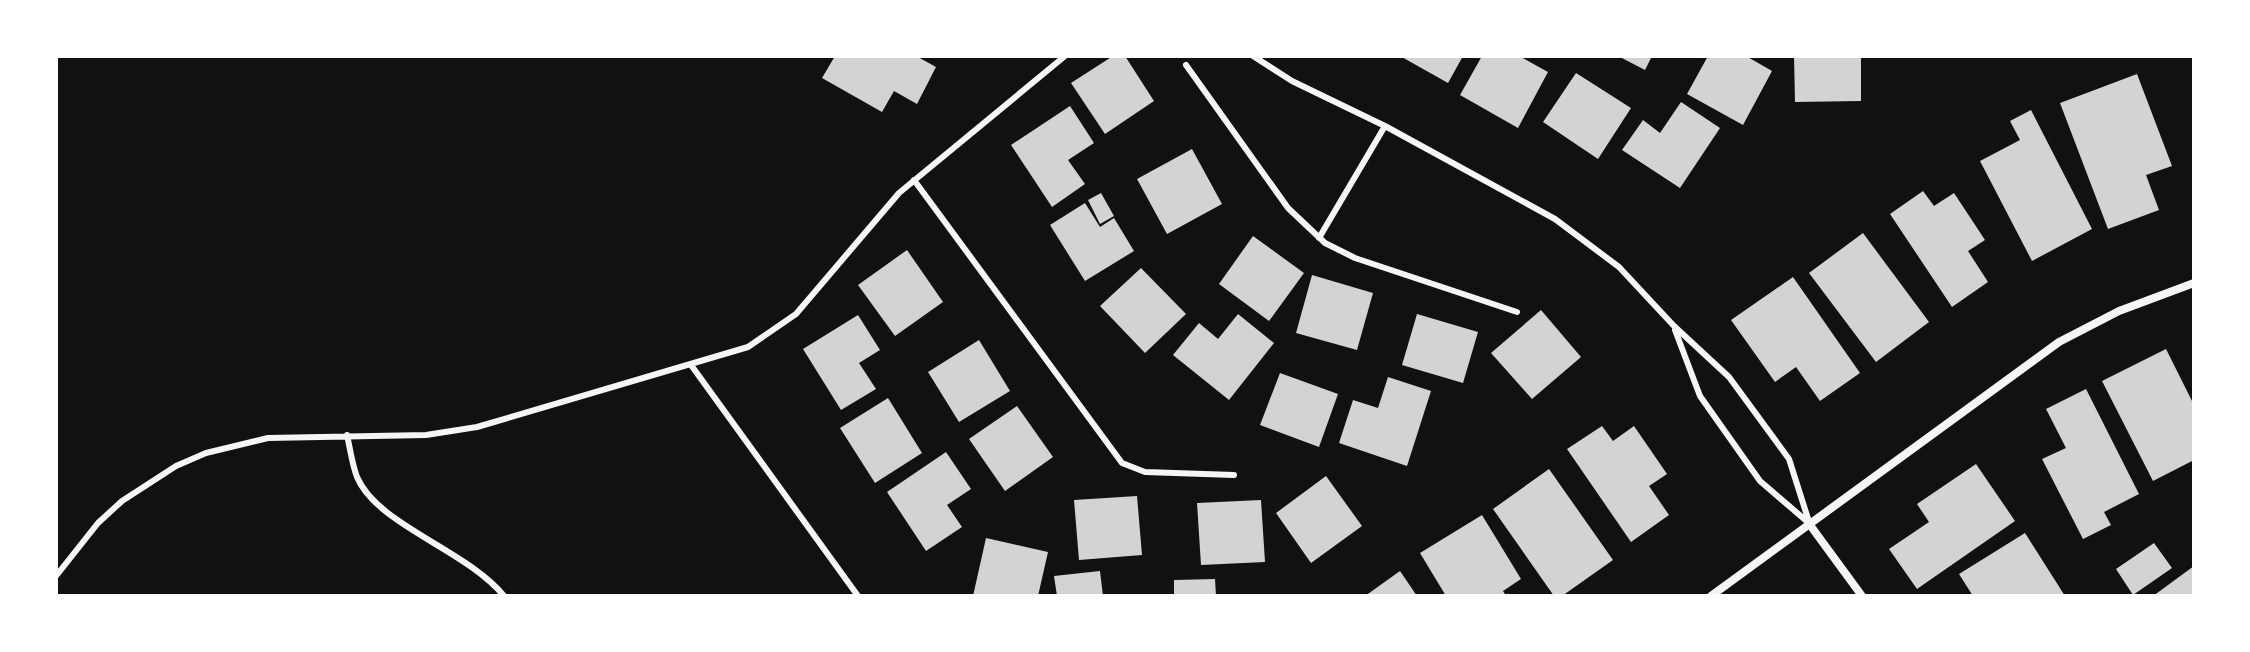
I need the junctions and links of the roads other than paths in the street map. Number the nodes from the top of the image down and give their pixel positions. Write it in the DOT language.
graph roads {
  1 [pos="1065,56"];
  2 [pos="1253,56"];
  3 [pos="1186,65"];
  4 [pos="1385,126"];
  5 [pos="914,180"];
  6 [pos="1319,238"];
  7 [pos="2194,283"];
  8 [pos="1517,312"];
  9 [pos="1674,326"];
  10 [pos="691,365"];
  11 [pos="347,435"];
  12 [pos="1234,475"];
  13 [pos="1810,525"];
  14 [pos="56,576"];
  15 [pos="504,596"];
  16 [pos="858,596"];
  17 [pos="1711,596"];
  18 [pos="1862,596"];
  1 -- 5 [label="lane"];
  2 -- 4 [label="lane"];
  3 -- 6 [label="lane"];
  4 -- 6 [label="lane"];
  4 -- 9 [label="lane"];
  5 -- 10 [label="lane"];
  5 -- 12 [label="lane"];
  6 -- 8 [label="lane"];
  7 -- 13 [label="street"];
  9 -- 13 [label="lane"];
  9 -- 13 [label="lane"];
  10 -- 11 [label="lane"];
  10 -- 16 [label="lane"];
  11 -- 14 [label="lane"];
  11 -- 15 [label="lane"];
  13 -- 17 [label="street"];
  13 -- 18 [label="street"];
}
